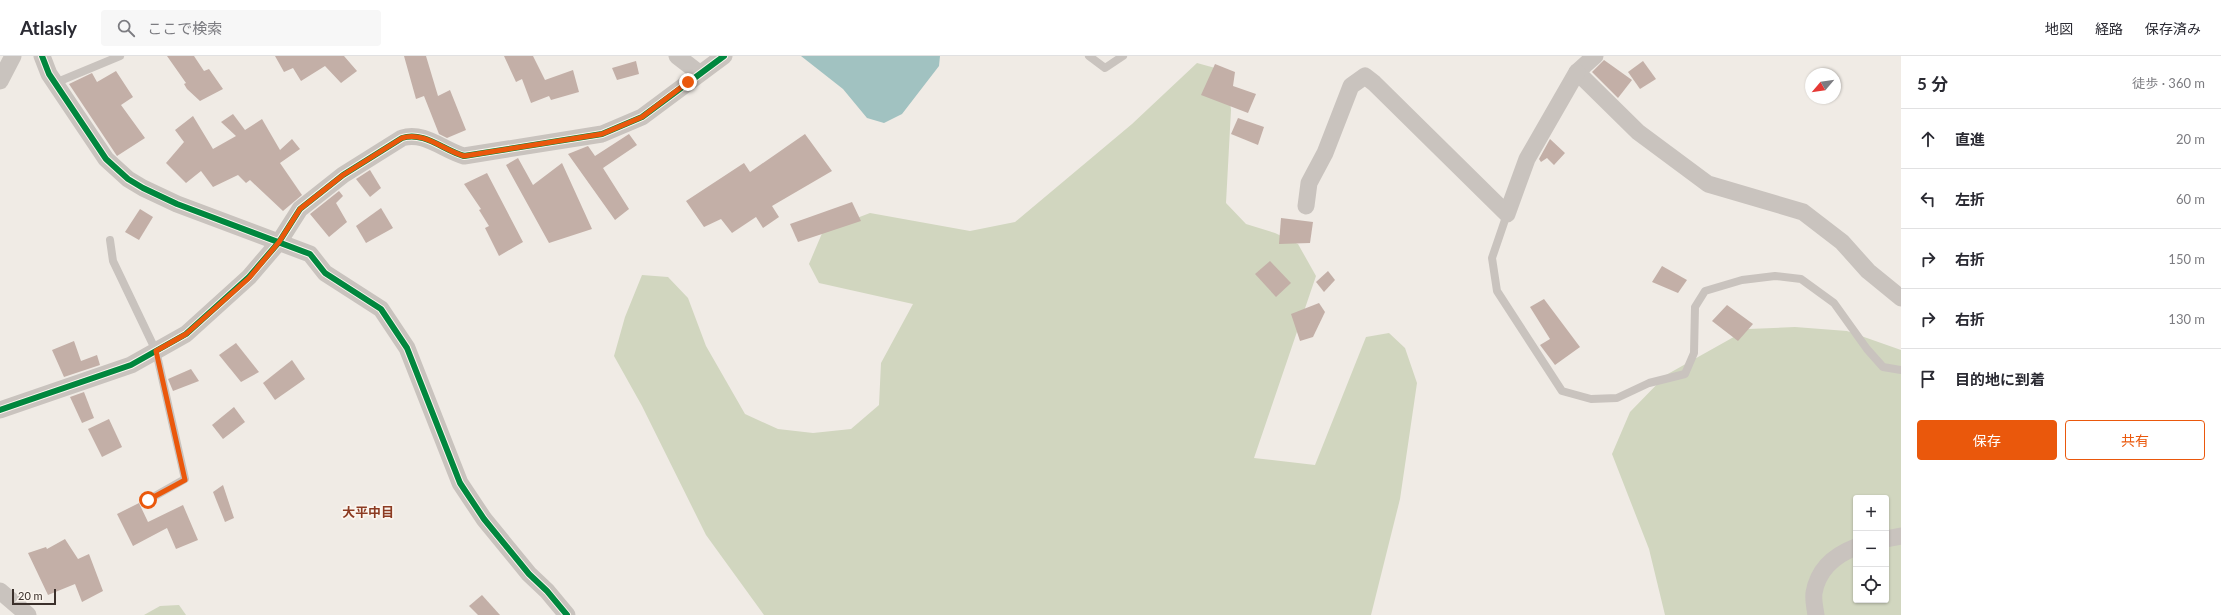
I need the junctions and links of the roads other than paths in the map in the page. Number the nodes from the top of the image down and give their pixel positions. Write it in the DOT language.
graph roads {
  1 [pos="13,56"];
  2 [pos="42,56"];
  3 [pos="120,56"];
  4 [pos="677,56"];
  5 [pos="724,56"];
  6 [pos="1089,56"];
  7 [pos="1123,56"];
  8 [pos="1596,56"];
  9 [pos="1577,72"];
  10 [pos="699,73"];
  11 [pos="0,81"];
  12 [pos="55,83"];
  13 [pos="1306,206"];
  14 [pos="1507,214"];
  15 [pos="110,240"];
  16 [pos="279,242"];
  17 [pos="1901,298"];
  18 [pos="156,351"];
  19 [pos="1901,370"];
  20 [pos="0,410"];
  21 [pos="148,500"];
  22 [pos="1901,536"];
  23 [pos="1889,538"];
  24 [pos="1853,548"];
  25 [pos="0,591"];
  26 [pos="28,615"];
  27 [pos="567,615"];
  28 [pos="1816,615"];
  1 -- 11 [label="street"];
  2 -- 12 [label="street"];
  3 -- 12 [label="lane"];
  4 -- 10 [label="street"];
  5 -- 10 [label="street"];
  6 -- 7 [label="lane"];
  8 -- 9 [label="street"];
  9 -- 14 [label="street"];
  9 -- 17 [label="street"];
  10 -- 16 [label="street"];
  12 -- 16 [label="street"];
  13 -- 14 [label="street"];
  14 -- 19 [label="lane"];
  15 -- 18 [label="lane"];
  16 -- 18 [label="street"];
  16 -- 27 [label="street"];
  18 -- 20 [label="street"];
  18 -- 21 [label="lane"];
  22 -- 23 [label="street"];
  24 -- 28 [label="street"];
  25 -- 26 [label="street"];
}
